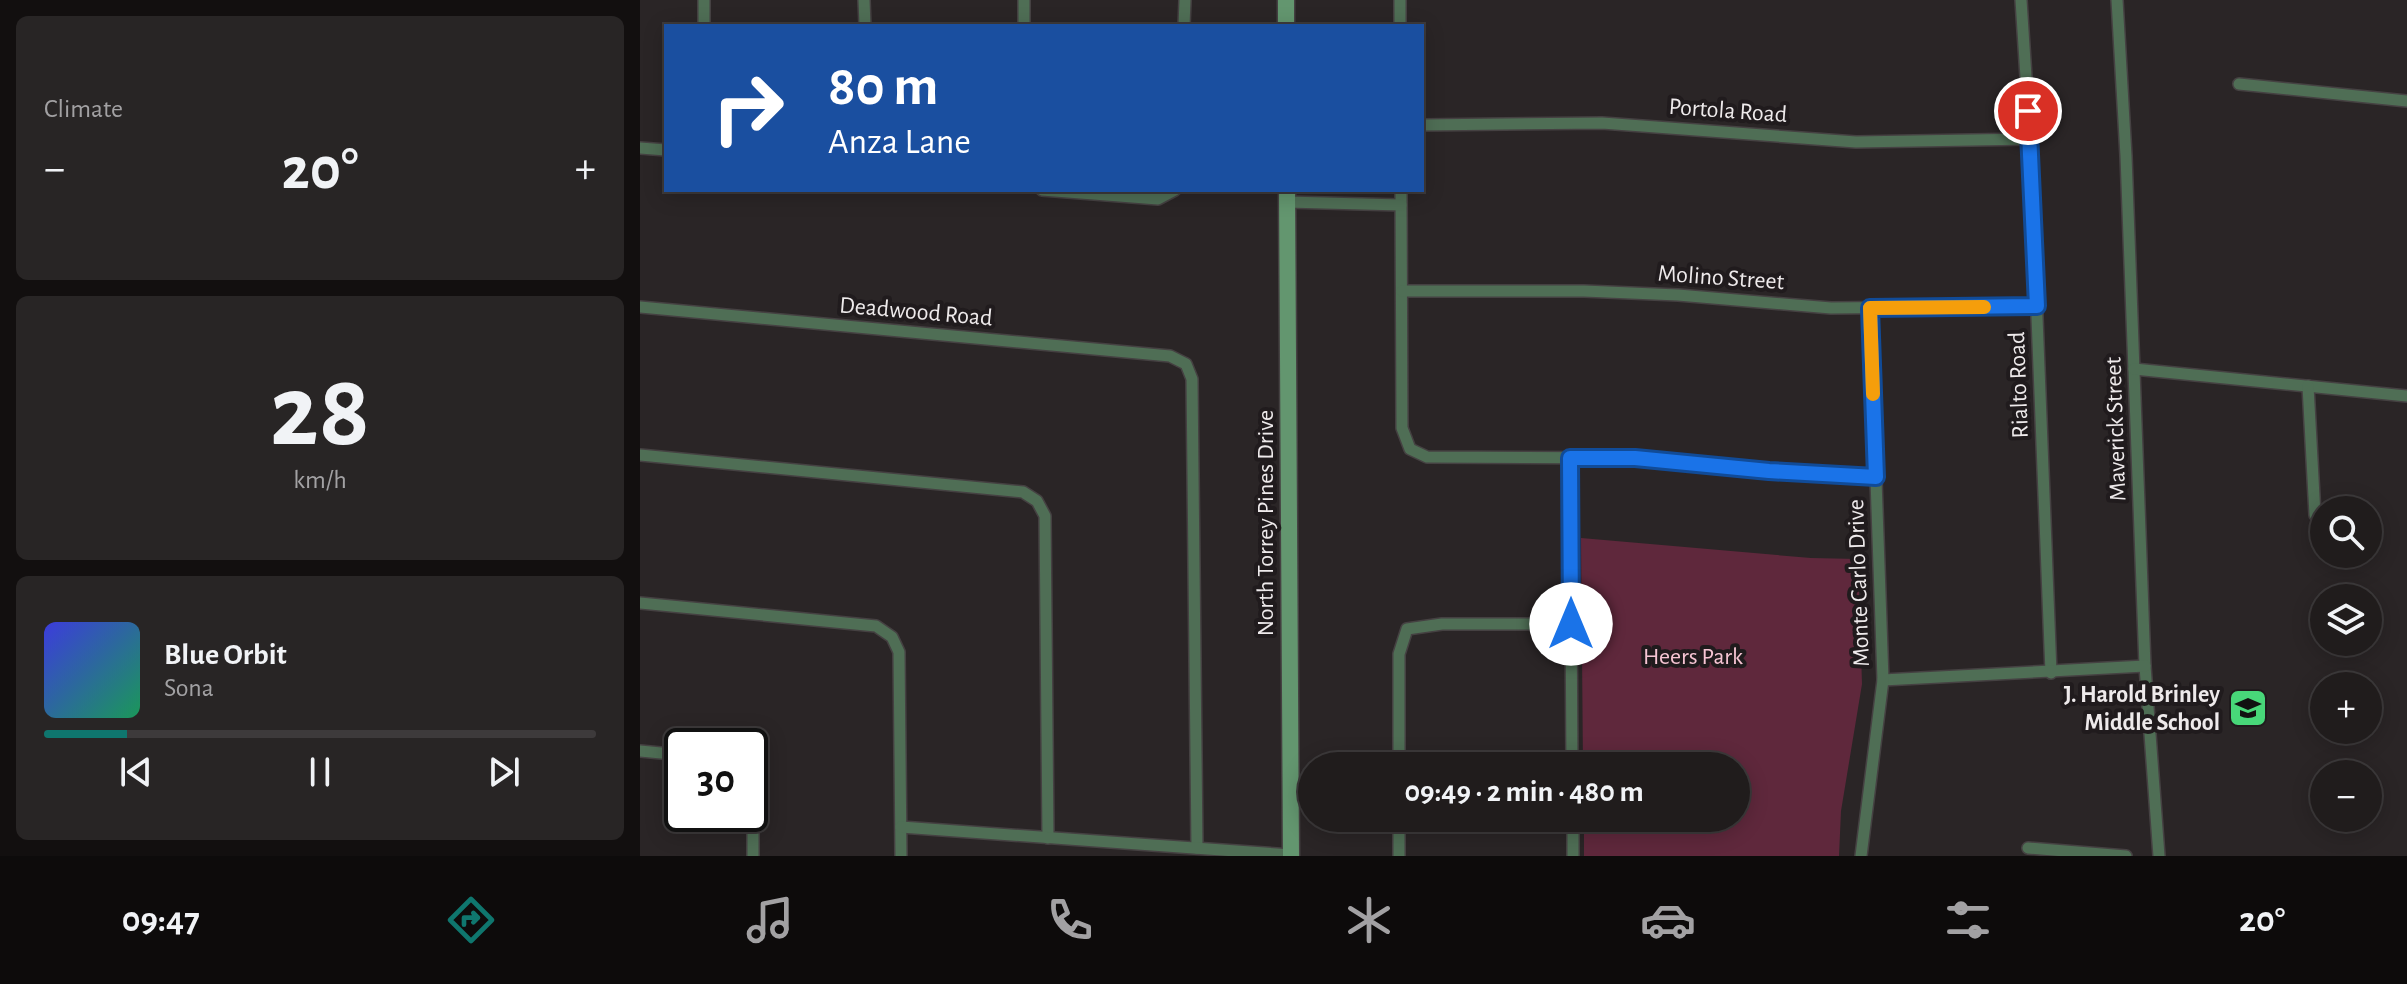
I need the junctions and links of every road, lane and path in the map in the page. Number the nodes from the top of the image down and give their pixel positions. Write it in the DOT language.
graph roads {
  1 [pos="704,0"];
  2 [pos="864,0"];
  3 [pos="1024,0"];
  4 [pos="1185,0"];
  5 [pos="1286,0"];
  6 [pos="1400,0"];
  7 [pos="2021,0"];
  8 [pos="2117,0"];
  9 [pos="704,24"];
  10 [pos="865,24"];
  11 [pos="1024,24"];
  12 [pos="1184,24"];
  13 [pos="1286,24"];
  14 [pos="1400,24"];
  15 [pos="2239,84"];
  16 [pos="2407,101"];
  17 [pos="1424,125"];
  18 [pos="2030,139"];
  19 [pos="640,148"];
  20 [pos="664,150"];
  21 [pos="1068,192"];
  22 [pos="1173,192"];
  23 [pos="1401,192"];
  24 [pos="1287,196"];
  25 [pos="1401,205"];
  26 [pos="1402,291"];
  27 [pos="2037,306"];
  28 [pos="640,307"];
  29 [pos="1870,308"];
  30 [pos="2134,369"];
  31 [pos="2308,386"];
  32 [pos="2407,396"];
  33 [pos="640,455"];
  34 [pos="1570,458"];
  35 [pos="1876,477"];
  36 [pos="2314,496"];
  37 [pos="640,603"];
  38 [pos="1571,624"];
  39 [pos="2145,666"];
  40 [pos="2051,673"];
  41 [pos="1883,680"];
  42 [pos="640,751"];
  43 [pos="1399,752"];
  44 [pos="1572,752"];
  45 [pos="664,753"];
  46 [pos="901,827"];
  47 [pos="753,832"];
  48 [pos="1399,832"];
  49 [pos="1573,832"];
  50 [pos="1048,838"];
  51 [pos="1197,848"];
  52 [pos="2028,848"];
  53 [pos="753,856"];
  54 [pos="901,856"];
  55 [pos="1291,856"];
  56 [pos="1399,856"];
  57 [pos="1573,856"];
  58 [pos="1861,856"];
  59 [pos="2126,856"];
  60 [pos="2159,856"];
  1 -- 9 [label="street"];
  2 -- 10 [label="street"];
  3 -- 11 [label="street"];
  4 -- 12 [label="street"];
  5 -- 13 [label="main road"];
  6 -- 14 [label="street"];
  7 -- 18 [label="street, Rialto Road"];
  8 -- 30 [label="street, Maverick Street"];
  15 -- 16 [label="street"];
  17 -- 18 [label="street, Portola Road"];
  18 -- 27 [label="street, Rialto Road"];
  19 -- 20 [label="street"];
  21 -- 22 [label="street"];
  23 -- 25 [label="street"];
  24 -- 25 [label="street"];
  24 -- 55 [label="main road, North Torrey Pines Drive"];
  25 -- 26 [label="street"];
  26 -- 29 [label="street, Molino Street"];
  26 -- 34 [label="street"];
  27 -- 29 [label="street, Molino Street"];
  27 -- 40 [label="street, Rialto Road"];
  28 -- 51 [label="street, Deadwood Road"];
  29 -- 35 [label="street, Monte Carlo Drive"];
  30 -- 31 [label="street"];
  30 -- 39 [label="street, Maverick Street"];
  31 -- 32 [label="street"];
  31 -- 36 [label="street"];
  33 -- 50 [label="street"];
  34 -- 35 [label="street"];
  34 -- 38 [label="street"];
  35 -- 41 [label="street, Monte Carlo Drive"];
  37 -- 46 [label="street"];
  38 -- 43 [label="street"];
  38 -- 44 [label="street"];
  39 -- 40 [label="street"];
  39 -- 60 [label="street, Maverick Street"];
  40 -- 41 [label="street"];
  41 -- 58 [label="street, Monte Carlo Drive"];
  42 -- 45 [label="street"];
  46 -- 50 [label="street"];
  46 -- 54 [label="street"];
  47 -- 53 [label="street"];
  48 -- 56 [label="street"];
  49 -- 57 [label="street"];
  50 -- 51 [label="street"];
  51 -- 55 [label="street"];
  52 -- 59 [label="street"];
}
